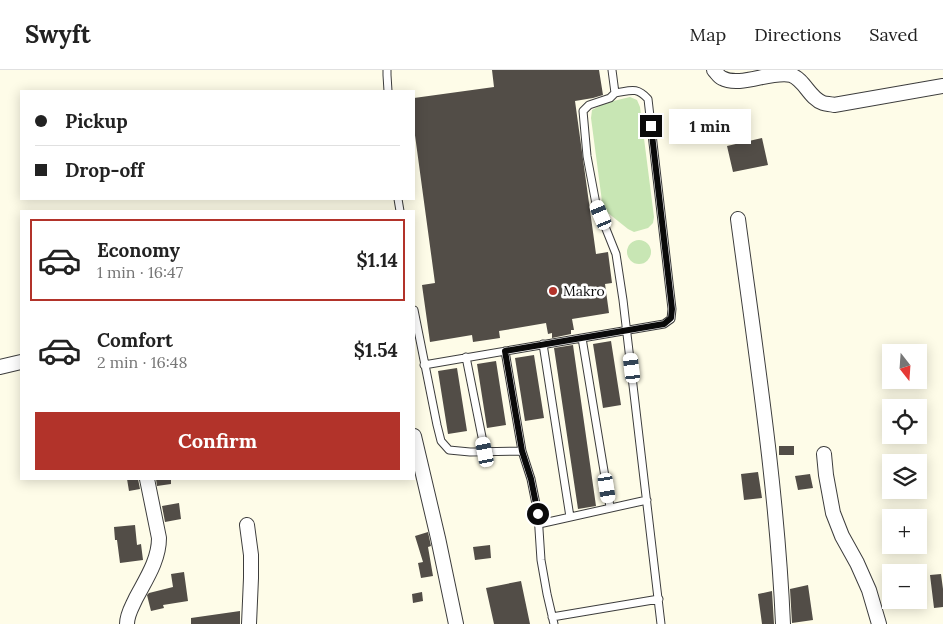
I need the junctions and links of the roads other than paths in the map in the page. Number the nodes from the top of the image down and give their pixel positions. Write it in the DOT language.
graph roads {
  1 [pos="388,70"];
  2 [pos="612,70"];
  3 [pos="714,70"];
  4 [pos="943,86"];
  5 [pos="388,90"];
  6 [pos="614,93"];
  7 [pos="738,219"];
  8 [pos="415,316"];
  9 [pos="627,330"];
  10 [pos="582,338"];
  11 [pos="543,344"];
  12 [pos="505,351"];
  13 [pos="466,357"];
  14 [pos="20,362"];
  15 [pos="424,365"];
  16 [pos="0,367"];
  17 [pos="415,440"];
  18 [pos="522,451"];
  19 [pos="485,452"];
  20 [pos="824,454"];
  21 [pos="147,480"];
  22 [pos="647,500"];
  23 [pos="610,507"];
  24 [pos="570,517"];
  25 [pos="539,524"];
  26 [pos="247,525"];
  27 [pos="658,599"];
  28 [pos="553,620"];
  29 [pos="127,624"];
  30 [pos="249,624"];
  31 [pos="456,624"];
  32 [pos="662,624"];
  33 [pos="783,624"];
  34 [pos="879,624"];
  1 -- 5 [label="lane"];
  2 -- 6 [label="lane"];
  3 -- 4 [label="street"];
  6 -- 9 [label="lane"];
  6 -- 9 [label="lane"];
  7 -- 33 [label="street"];
  8 -- 15 [label="lane"];
  9 -- 10 [label="lane"];
  9 -- 22 [label="lane"];
  10 -- 11 [label="lane"];
  10 -- 23 [label="lane"];
  11 -- 12 [label="lane"];
  11 -- 24 [label="lane"];
  12 -- 13 [label="lane"];
  12 -- 18 [label="lane"];
  13 -- 15 [label="lane"];
  13 -- 19 [label="lane"];
  14 -- 16 [label="street"];
  15 -- 19 [label="lane"];
  17 -- 31 [label="street"];
  18 -- 19 [label="lane"];
  18 -- 25 [label="lane"];
  20 -- 34 [label="street"];
  21 -- 29 [label="street"];
  22 -- 23 [label="lane"];
  22 -- 27 [label="lane"];
  23 -- 24 [label="lane"];
  24 -- 25 [label="lane"];
  25 -- 28 [label="lane"];
  26 -- 30 [label="street"];
  27 -- 28 [label="lane"];
  27 -- 32 [label="lane"];
}
